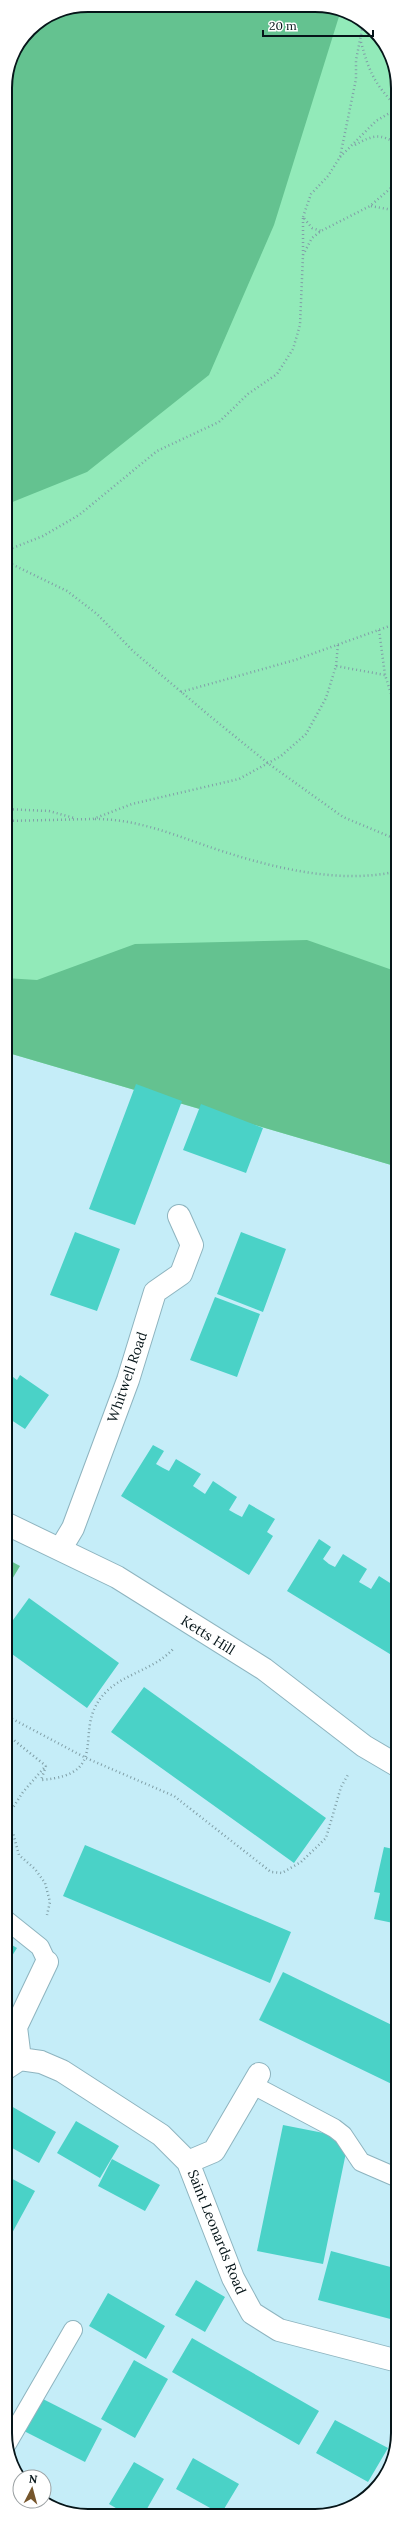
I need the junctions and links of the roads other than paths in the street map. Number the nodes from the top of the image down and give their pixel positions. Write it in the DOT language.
graph roads {
  1 [pos="179,1216"];
  2 [pos="12,1526"];
  3 [pos="61,1548"];
  4 [pos="391,1762"];
  5 [pos="12,1924"];
  6 [pos="47,1962"];
  7 [pos="13,2064"];
  8 [pos="256,2080"];
  9 [pos="188,2162"];
  10 [pos="391,2175"];
  11 [pos="72,2330"];
  12 [pos="391,2359"];
  13 [pos="12,2435"];
  1 -- 3 [label="street, Whitwell Road"];
  2 -- 3 [label="street, Ketts Hill"];
  3 -- 4 [label="street, Ketts Hill"];
  5 -- 6 [label="lane"];
  6 -- 7 [label="street, Saint Leonards Road"];
  7 -- 9 [label="street, Saint Leonards Road"];
  8 -- 9 [label="street, Saint Leonards Road"];
  8 -- 10 [label="lane"];
  9 -- 12 [label="street, Saint Leonards Road"];
  11 -- 13 [label="lane"];
}
